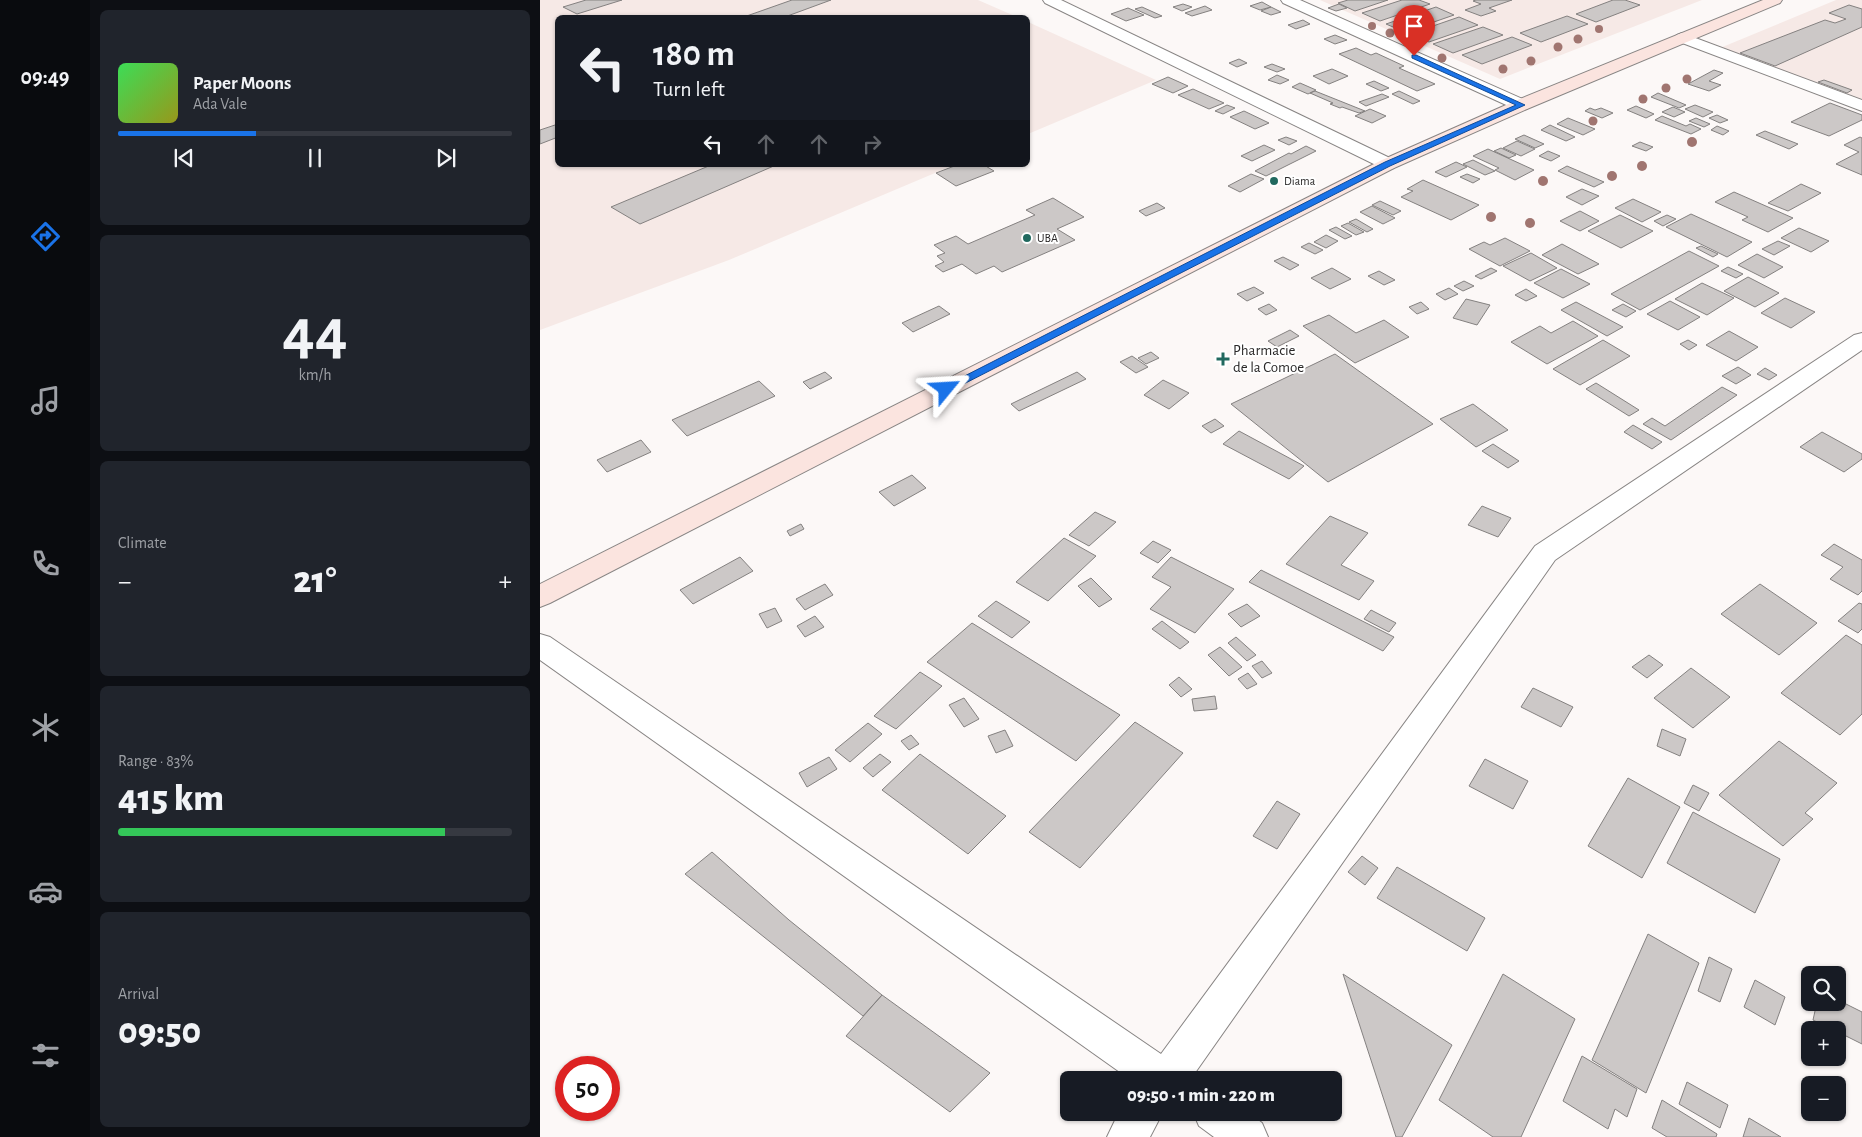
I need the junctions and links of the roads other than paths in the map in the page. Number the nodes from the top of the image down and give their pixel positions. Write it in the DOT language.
graph roads {
  1 [pos="1050,0"];
  2 [pos="1288,0"];
  3 [pos="1775,0"];
  4 [pos="1682,38"];
  5 [pos="1521,105"];
  6 [pos="1862,106"];
  7 [pos="1388,164"];
  8 [pos="1862,340"];
  9 [pos="540,596"];
  10 [pos="540,644"];
  11 [pos="1153,1071"];
  12 [pos="1172,1071"];
  13 [pos="1138,1121"];
  14 [pos="1226,1121"];
  15 [pos="1127,1137"];
  16 [pos="1248,1137"];
  1 -- 7 [label="street"];
  2 -- 5 [label="street"];
  3 -- 4 [label="main road"];
  4 -- 5 [label="main road"];
  4 -- 6 [label="street"];
  5 -- 7 [label="main road"];
  7 -- 9 [label="main road"];
  8 -- 12 [label="street"];
  10 -- 11 [label="street"];
  13 -- 15 [label="street"];
  14 -- 16 [label="street"];
}
